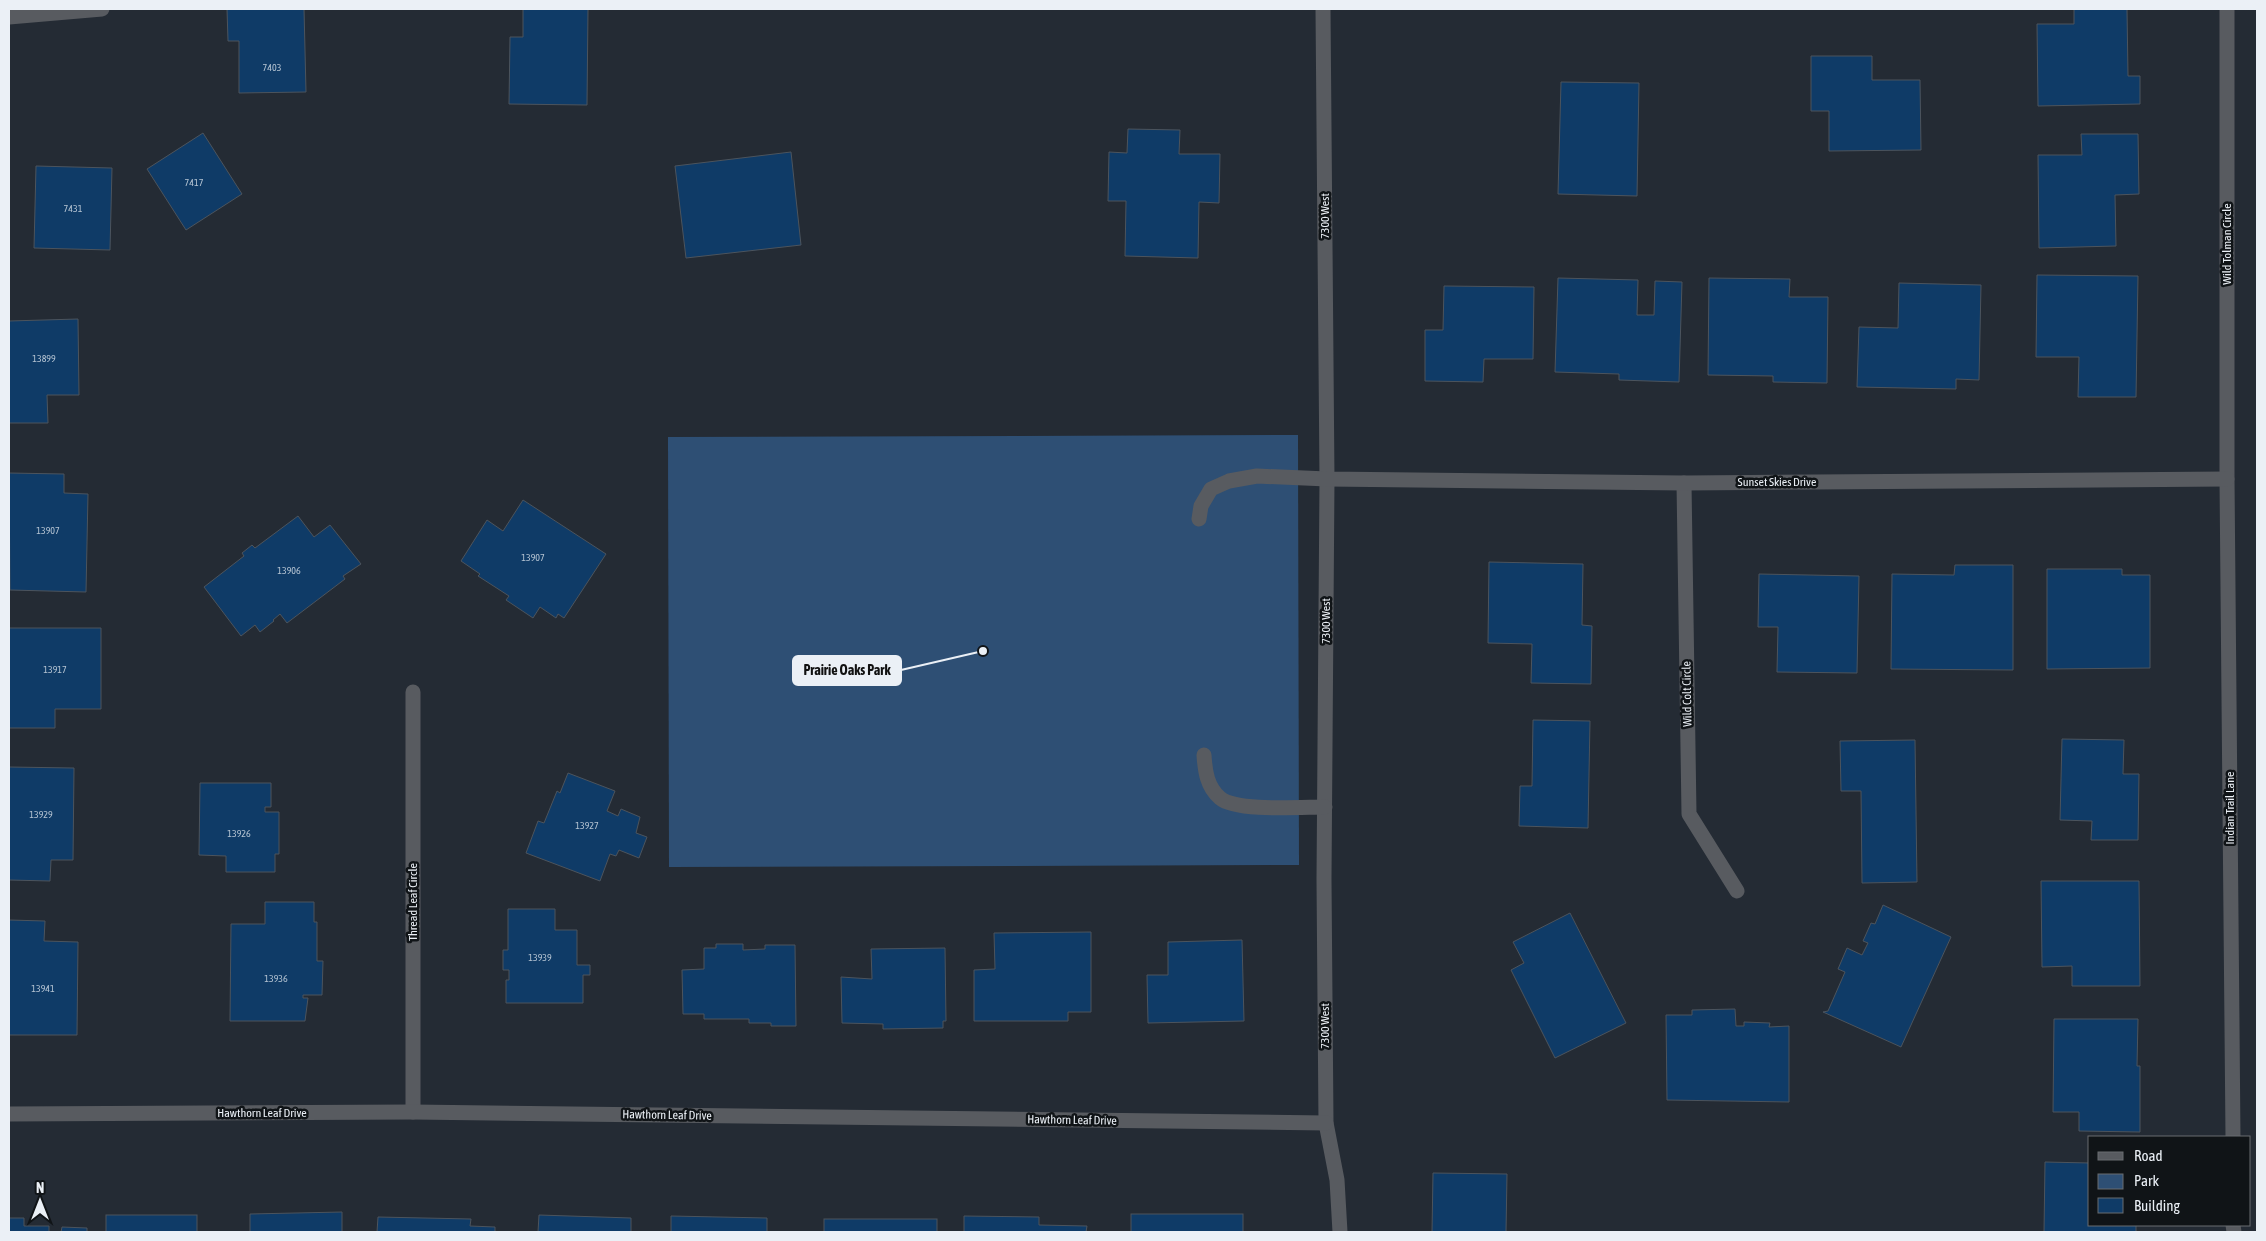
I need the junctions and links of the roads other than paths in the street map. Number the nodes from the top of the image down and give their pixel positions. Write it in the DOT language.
graph roads {
  1 [pos="102,9"];
  2 [pos="1323,9"];
  3 [pos="2227,9"];
  4 [pos="9,17"];
  5 [pos="2227,479"];
  6 [pos="1327,480"];
  7 [pos="1684,483"];
  8 [pos="1199,519"];
  9 [pos="412,692"];
  10 [pos="1204,755"];
  11 [pos="1325,807"];
  12 [pos="1737,891"];
  13 [pos="414,1112"];
  14 [pos="9,1114"];
  15 [pos="1326,1123"];
  16 [pos="2233,1136"];
  17 [pos="1340,1232"];
  1 -- 4 [label="street"];
  2 -- 6 [label="street, 7300 West"];
  3 -- 5 [label="street, Wild Tolman Circle"];
  5 -- 7 [label="street, Sunset Skies Drive"];
  5 -- 16 [label="street, Indian Trail Lane"];
  6 -- 7 [label="street, Sunset Skies Drive"];
  6 -- 8 [label="street, Sunset Skies Drive"];
  6 -- 11 [label="street, 7300 West"];
  7 -- 12 [label="street, Wild Colt Circle"];
  9 -- 13 [label="street, Thread Leaf Circle"];
  10 -- 11 [label="street"];
  11 -- 15 [label="street, 7300 West"];
  13 -- 14 [label="street, Hawthorn Leaf Drive"];
  13 -- 15 [label="street, Hawthorn Leaf Drive"];
  15 -- 17 [label="street, 7300 West"];
}
